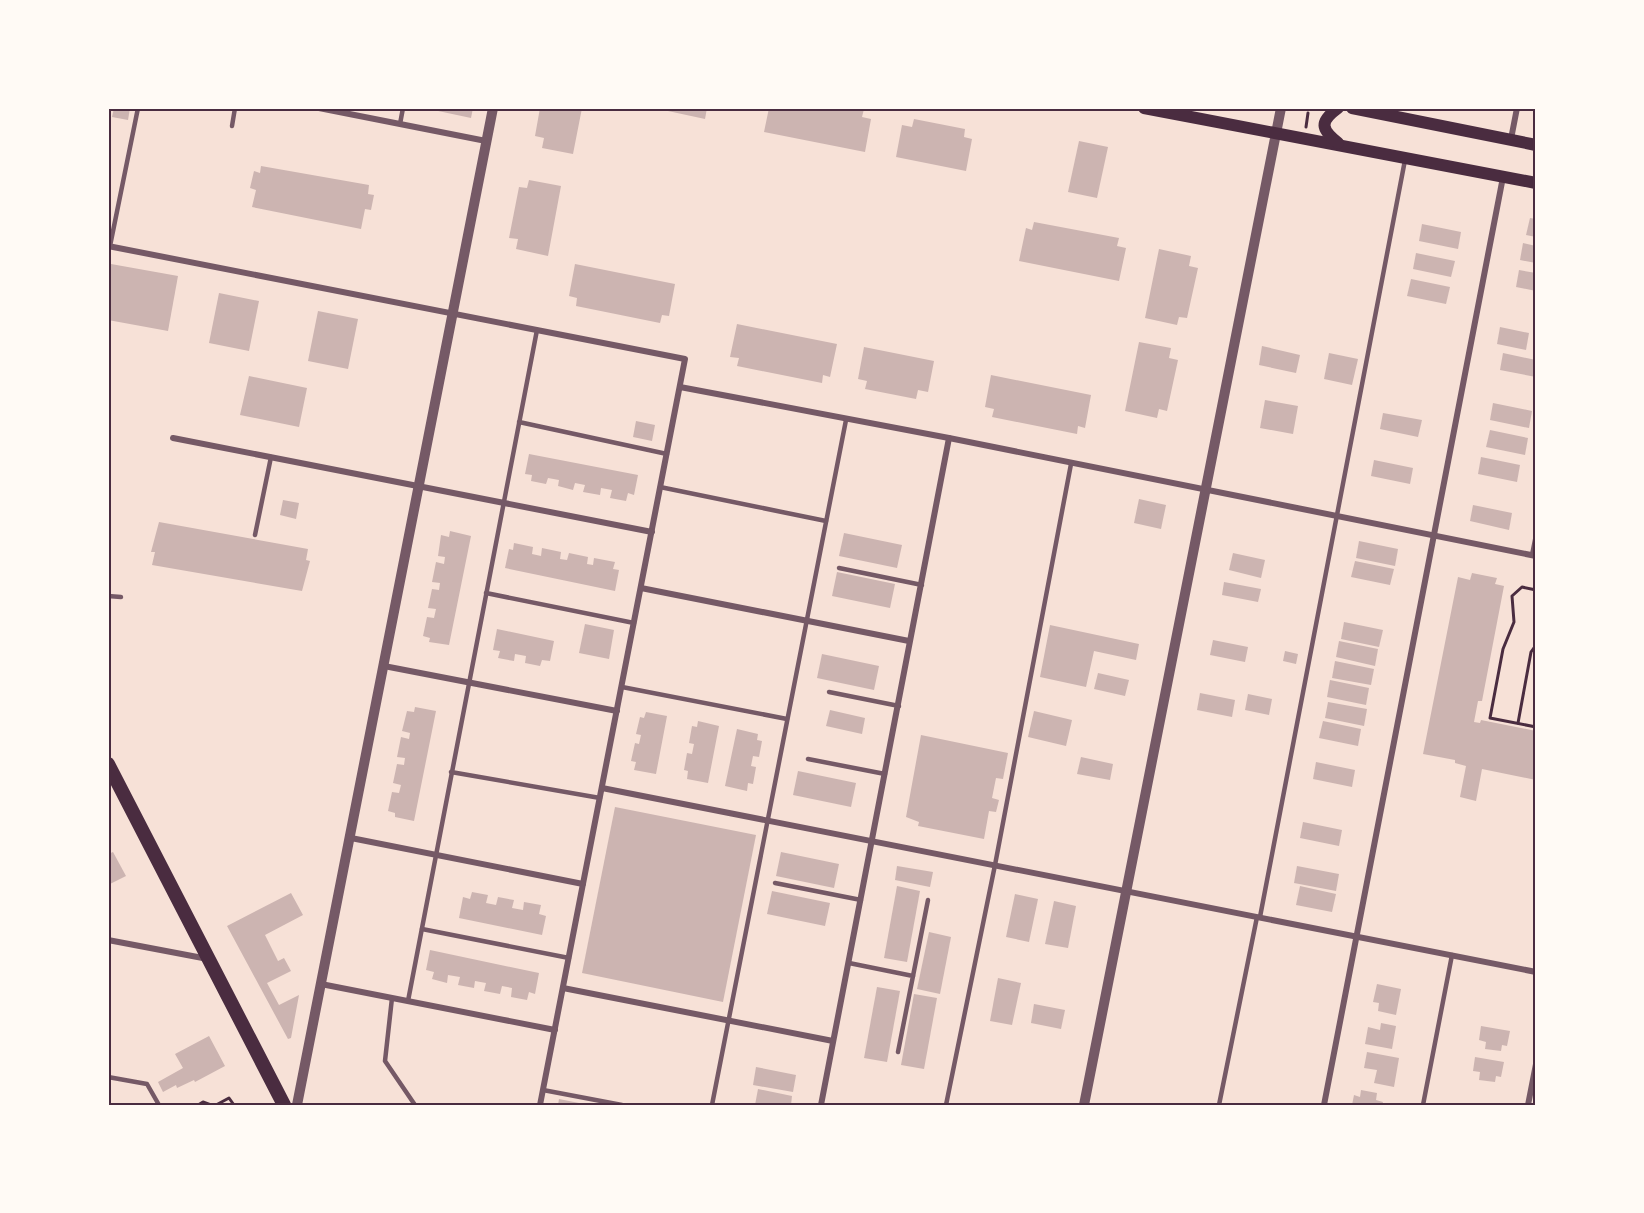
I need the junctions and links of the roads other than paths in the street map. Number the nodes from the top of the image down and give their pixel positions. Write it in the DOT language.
graph roads {
  1 [pos="138,108"];
  2 [pos="235,108"];
  3 [pos="319,108"];
  4 [pos="403,108"];
  5 [pos="493,108"];
  6 [pos="1144,108"];
  7 [pos="1281,108"];
  8 [pos="1338,108"];
  9 [pos="1352,108"];
  10 [pos="1517,108"];
  11 [pos="333,109"];
  12 [pos="1410,114"];
  13 [pos="400,124"];
  14 [pos="232,126"];
  15 [pos="1276,132"];
  16 [pos="1511,139"];
  17 [pos="486,141"];
  18 [pos="1338,143"];
  19 [pos="1536,145"];
  20 [pos="1405,156"];
  21 [pos="1503,176"];
  22 [pos="1536,183"];
  23 [pos="109,246"];
  24 [pos="453,314"];
  25 [pos="537,330"];
  26 [pos="680,387"];
  27 [pos="846,420"];
  28 [pos="519,422"];
  29 [pos="173,438"];
  30 [pos="949,438"];
  31 [pos="667,454"];
  32 [pos="271,457"];
  33 [pos="1071,464"];
  34 [pos="419,486"];
  35 [pos="660,487"];
  36 [pos="1204,490"];
  37 [pos="503,503"];
  38 [pos="1335,516"];
  39 [pos="826,521"];
  40 [pos="652,532"];
  41 [pos="255,535"];
  42 [pos="1536,535"];
  43 [pos="1434,536"];
  44 [pos="1534,555"];
  45 [pos="839,568"];
  46 [pos="922,585"];
  47 [pos="641,588"];
  48 [pos="486,593"];
  49 [pos="108,596"];
  50 [pos="121,597"];
  51 [pos="806,621"];
  52 [pos="634,623"];
  53 [pos="909,641"];
  54 [pos="384,666"];
  55 [pos="468,682"];
  56 [pos="622,687"];
  57 [pos="829,692"];
  58 [pos="898,706"];
  59 [pos="617,711"];
  60 [pos="787,720"];
  61 [pos="808,759"];
  62 [pos="109,768"];
  63 [pos="451,772"];
  64 [pos="885,774"];
  65 [pos="602,788"];
  66 [pos="600,798"];
  67 [pos="767,820"];
  68 [pos="351,838"];
  69 [pos="872,841"];
  70 [pos="435,855"];
  71 [pos="995,865"];
  72 [pos="775,883"];
  73 [pos="583,884"];
  74 [pos="1126,891"];
  75 [pos="861,900"];
  76 [pos="928,900"];
  77 [pos="1259,917"];
  78 [pos="422,929"];
  79 [pos="1356,936"];
  80 [pos="108,940"];
  81 [pos="1452,955"];
  82 [pos="569,958"];
  83 [pos="208,959"];
  84 [pos="849,963"];
  85 [pos="1536,972"];
  86 [pos="913,976"];
  87 [pos="321,984"];
  88 [pos="563,988"];
  89 [pos="392,998"];
  90 [pos="408,1001"];
  91 [pos="728,1020"];
  92 [pos="555,1030"];
  93 [pos="833,1041"];
  94 [pos="898,1052"];
  95 [pos="1536,1064"];
  96 [pos="108,1077"];
  97 [pos="543,1090"];
  98 [pos="159,1105"];
  99 [pos="284,1105"];
  100 [pos="297,1105"];
  101 [pos="415,1105"];
  102 [pos="540,1105"];
  103 [pos="622,1105"];
  104 [pos="712,1105"];
  105 [pos="821,1105"];
  106 [pos="946,1105"];
  107 [pos="1084,1105"];
  108 [pos="1219,1105"];
  109 [pos="1324,1105"];
  110 [pos="1423,1105"];
  111 [pos="1528,1105"];
  1 -- 23 [label="lane"];
  2 -- 14 [label="lane"];
  3 -- 11 [label="street"];
  4 -- 13 [label="lane"];
  5 -- 17 [label="street"];
  6 -- 15 [label="main road"];
  7 -- 15 [label="street"];
  8 -- 18 [label="main road"];
  9 -- 12 [label="main road"];
  10 -- 16 [label="street"];
  11 -- 13 [label="street"];
  12 -- 16 [label="main road"];
  13 -- 17 [label="street"];
  15 -- 18 [label="main road"];
  15 -- 36 [label="street"];
  16 -- 19 [label="main road"];
  17 -- 24 [label="street"];
  18 -- 20 [label="main road"];
  20 -- 21 [label="main road"];
  20 -- 38 [label="lane"];
  21 -- 22 [label="main road"];
  21 -- 43 [label="street"];
  23 -- 24 [label="street"];
  24 -- 25 [label="street"];
  24 -- 34 [label="street"];
  25 -- 26 [label="street"];
  25 -- 28 [label="lane"];
  26 -- 27 [label="street"];
  26 -- 31 [label="street"];
  27 -- 30 [label="street"];
  27 -- 39 [label="lane"];
  28 -- 31 [label="lane"];
  28 -- 37 [label="lane"];
  29 -- 32 [label="street"];
  30 -- 33 [label="street"];
  30 -- 46 [label="street"];
  31 -- 35 [label="street"];
  32 -- 34 [label="street"];
  32 -- 41 [label="lane"];
  33 -- 36 [label="street"];
  33 -- 71 [label="lane"];
  34 -- 37 [label="street"];
  34 -- 54 [label="street"];
  35 -- 39 [label="lane"];
  35 -- 40 [label="street"];
  36 -- 38 [label="street"];
  36 -- 74 [label="street"];
  37 -- 40 [label="street"];
  37 -- 48 [label="lane"];
  38 -- 43 [label="street"];
  38 -- 77 [label="lane"];
  39 -- 51 [label="lane"];
  40 -- 47 [label="street"];
  42 -- 44 [label="lane"];
  43 -- 44 [label="street"];
  43 -- 79 [label="street"];
  45 -- 46 [label="lane"];
  46 -- 53 [label="street"];
  47 -- 51 [label="street"];
  47 -- 52 [label="street"];
  48 -- 52 [label="lane"];
  48 -- 55 [label="lane"];
  49 -- 50 [label="lane"];
  51 -- 53 [label="street"];
  51 -- 60 [label="lane"];
  52 -- 56 [label="street"];
  53 -- 58 [label="street"];
  54 -- 55 [label="street"];
  54 -- 68 [label="street"];
  55 -- 59 [label="street"];
  55 -- 63 [label="lane"];
  56 -- 59 [label="street"];
  56 -- 60 [label="lane"];
  57 -- 58 [label="lane"];
  58 -- 64 [label="street"];
  59 -- 65 [label="street"];
  60 -- 67 [label="lane"];
  61 -- 64 [label="lane"];
  62 -- 83 [label="main road"];
  63 -- 66 [label="lane"];
  63 -- 70 [label="lane"];
  64 -- 69 [label="street"];
  65 -- 66 [label="street"];
  65 -- 67 [label="street"];
  66 -- 73 [label="street"];
  67 -- 69 [label="street"];
  67 -- 91 [label="lane"];
  68 -- 70 [label="street"];
  68 -- 87 [label="street"];
  69 -- 71 [label="street"];
  69 -- 75 [label="street"];
  70 -- 73 [label="street"];
  70 -- 78 [label="lane"];
  71 -- 74 [label="street"];
  71 -- 106 [label="lane"];
  72 -- 75 [label="lane"];
  73 -- 82 [label="street"];
  74 -- 77 [label="street"];
  74 -- 107 [label="street"];
  75 -- 84 [label="street"];
  76 -- 86 [label="lane"];
  77 -- 79 [label="street"];
  77 -- 108 [label="lane"];
  78 -- 82 [label="lane"];
  78 -- 90 [label="lane"];
  79 -- 81 [label="street"];
  79 -- 109 [label="street"];
  80 -- 83 [label="street"];
  81 -- 85 [label="street"];
  81 -- 110 [label="lane"];
  82 -- 88 [label="street"];
  83 -- 99 [label="main road"];
  84 -- 86 [label="lane"];
  84 -- 93 [label="street"];
  86 -- 94 [label="lane"];
  87 -- 89 [label="street"];
  87 -- 100 [label="street"];
  88 -- 91 [label="street"];
  88 -- 92 [label="street"];
  89 -- 90 [label="street"];
  89 -- 101 [label="lane"];
  90 -- 92 [label="street"];
  91 -- 93 [label="street"];
  91 -- 104 [label="lane"];
  92 -- 97 [label="street"];
  93 -- 105 [label="street"];
  95 -- 111 [label="street"];
  96 -- 98 [label="lane"];
  97 -- 102 [label="street"];
  97 -- 103 [label="lane"];
}
